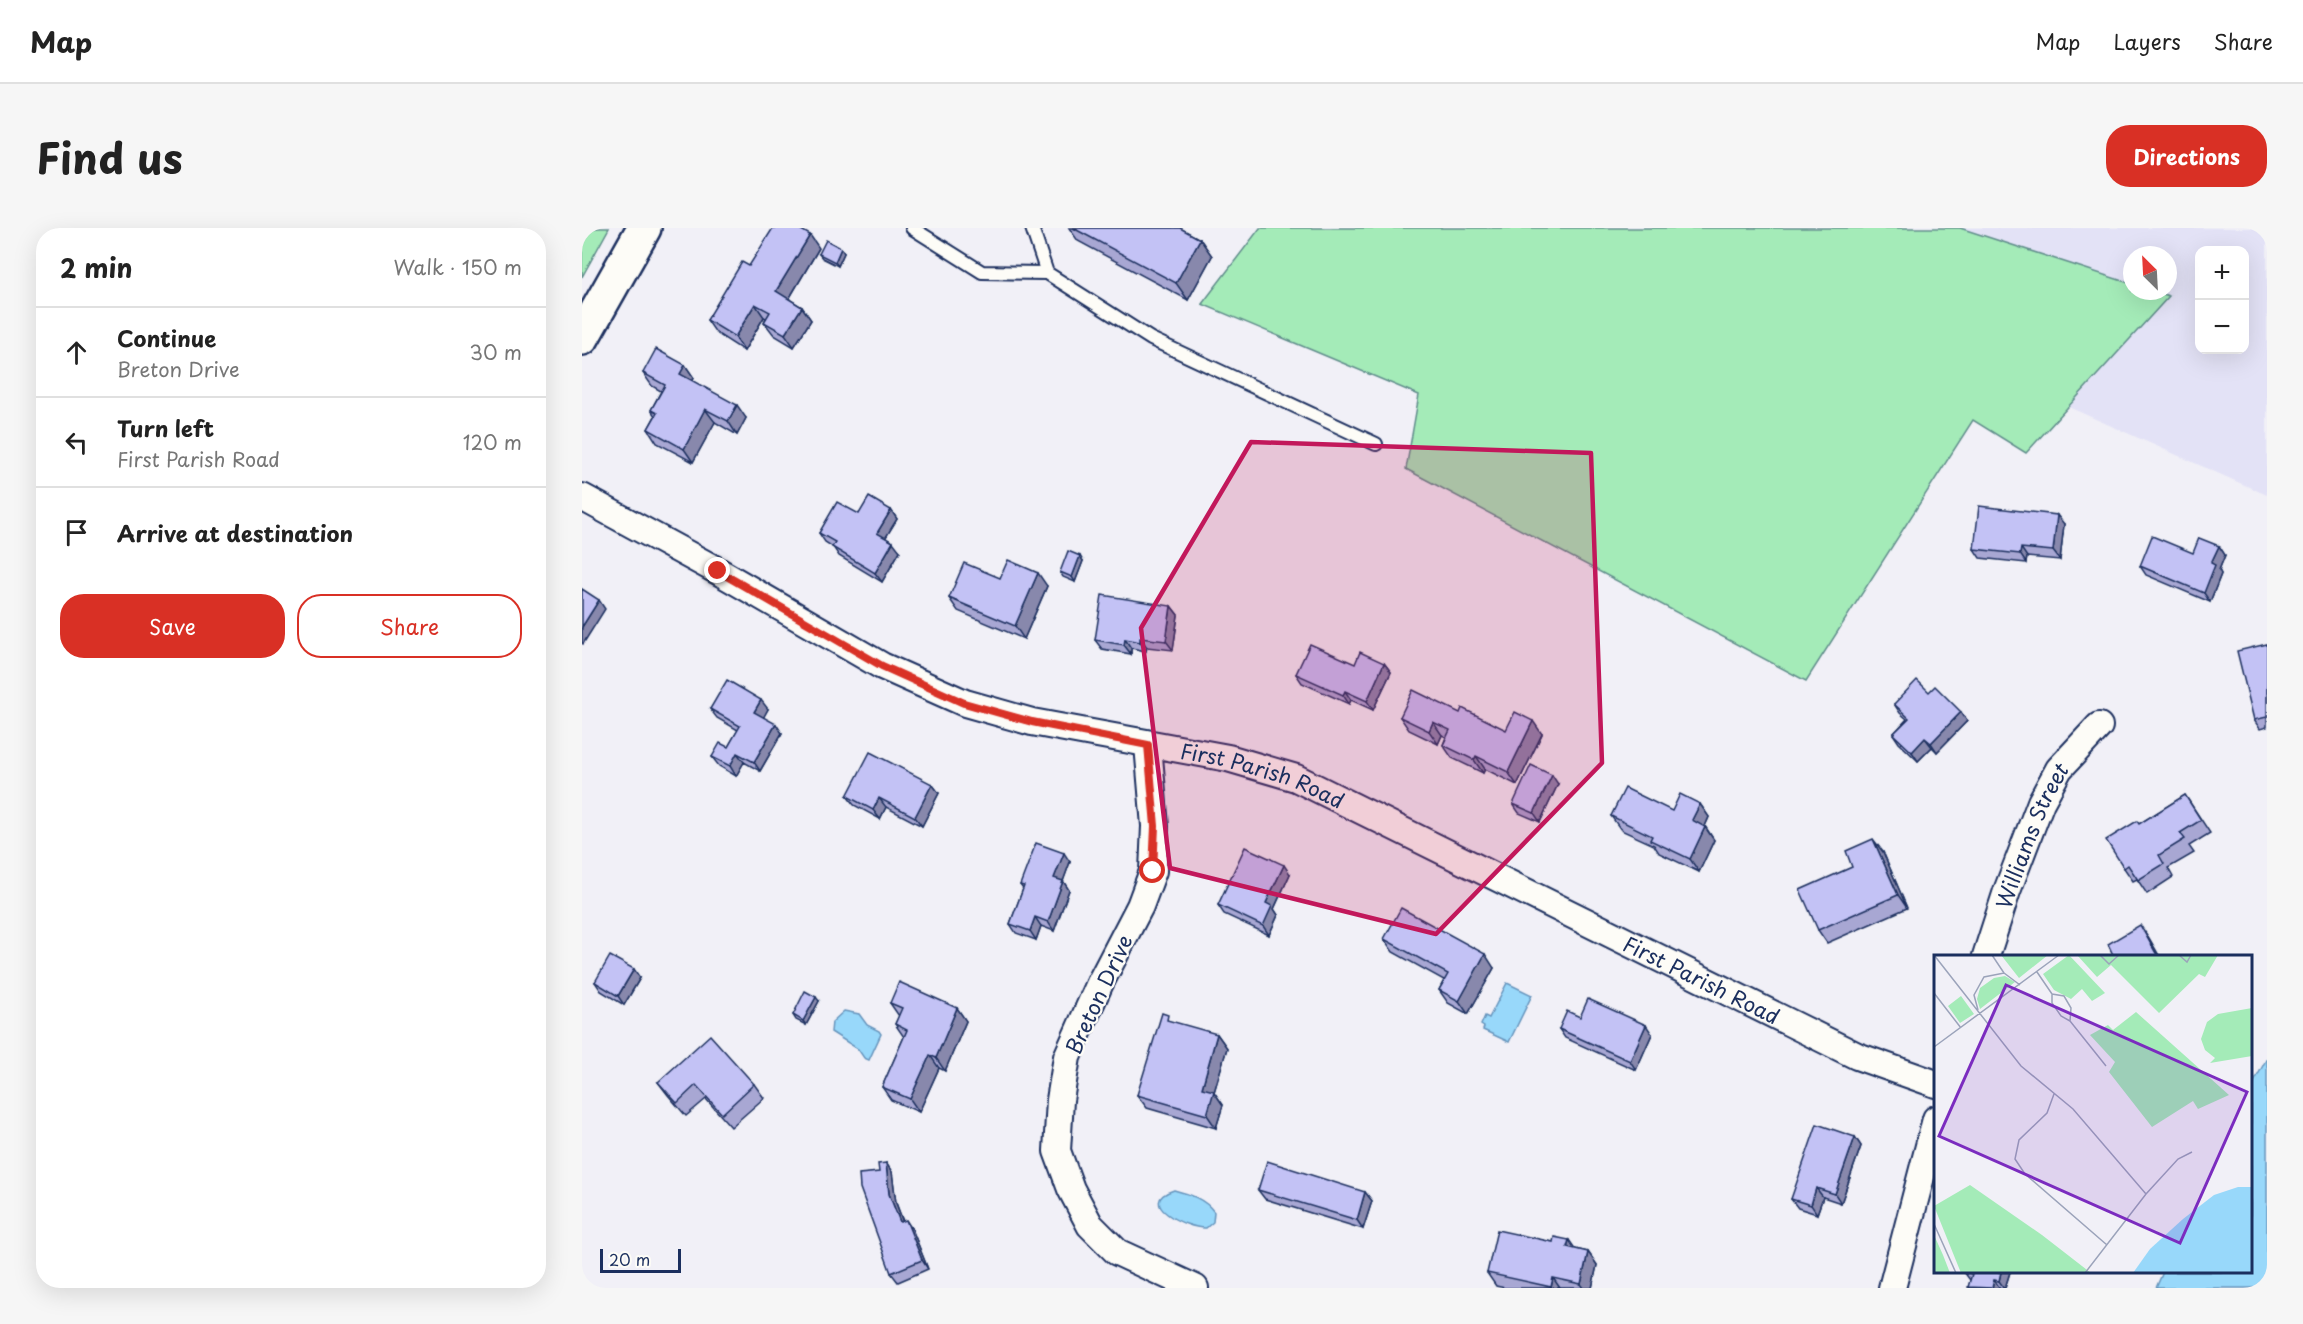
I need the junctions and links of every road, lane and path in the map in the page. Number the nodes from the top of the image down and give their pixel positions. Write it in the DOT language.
graph roads {
  1 [pos="644,228"];
  2 [pos="912,228"];
  3 [pos="1032,228"];
  4 [pos="1047,273"];
  5 [pos="582,338"];
  6 [pos="1376,444"];
  7 [pos="582,497"];
  8 [pos="2099,726"];
  9 [pos="1148,745"];
  10 [pos="1987,955"];
  11 [pos="1934,1084"];
  12 [pos="1934,1123"];
  13 [pos="1195,1288"];
  14 [pos="1892,1288"];
  1 -- 5 [label="main road"];
  2 -- 4 [label="lane"];
  3 -- 4 [label="lane"];
  4 -- 6 [label="lane"];
  7 -- 9 [label="street, First Parish Road"];
  8 -- 10 [label="street, Williams Street"];
  9 -- 11 [label="street, First Parish Road"];
  9 -- 13 [label="street, Breton Drive"];
  12 -- 14 [label="street"];
}
